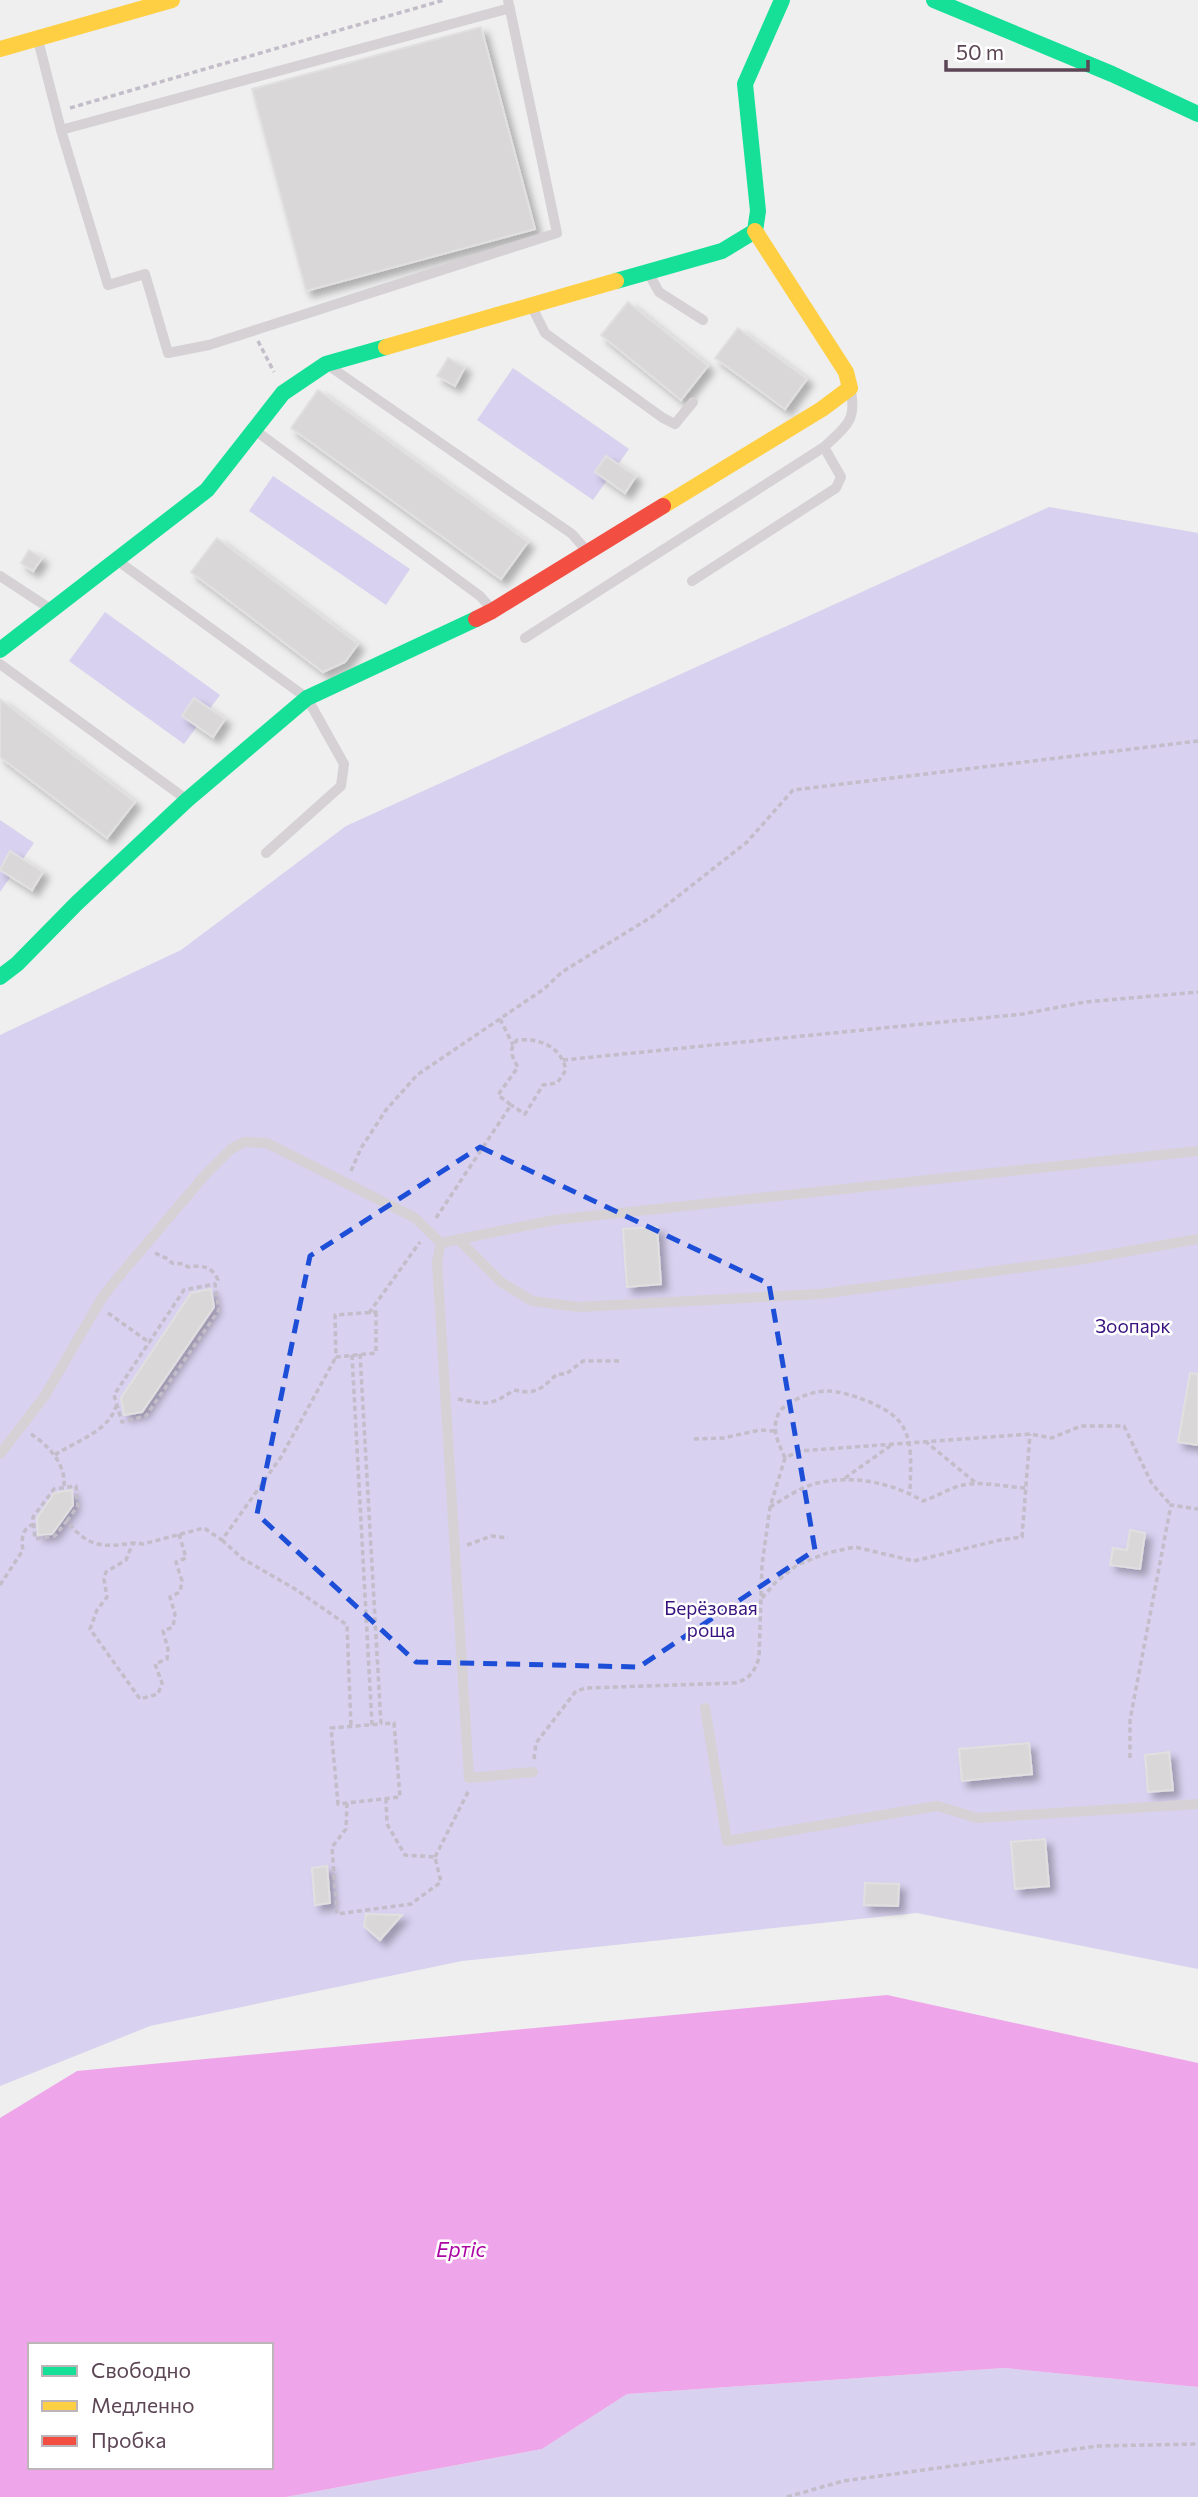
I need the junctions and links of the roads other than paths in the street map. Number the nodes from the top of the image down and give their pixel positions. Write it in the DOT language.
graph roads {
  1 [pos="172,0"];
  2 [pos="782,0"];
  3 [pos="934,0"];
  4 [pos="509,4"];
  5 [pos="38,39"];
  6 [pos="0,49"];
  7 [pos="1198,114"];
  8 [pos="61,130"];
  9 [pos="755,231"];
  10 [pos="648,272"];
  11 [pos="531,306"];
  12 [pos="703,320"];
  13 [pos="326,364"];
  14 [pos="850,388"];
  15 [pos="693,402"];
  16 [pos="255,431"];
  17 [pos="824,447"];
  18 [pos="587,552"];
  19 [pos="117,561"];
  20 [pos="0,576"];
  21 [pos="691,581"];
  22 [pos="53,611"];
  23 [pos="492,611"];
  24 [pos="525,638"];
  25 [pos="0,650"];
  26 [pos="0,664"];
  27 [pos="307,698"];
  28 [pos="187,800"];
  29 [pos="266,853"];
  30 [pos="0,977"];
  31 [pos="1198,1152"];
  32 [pos="458,1239"];
  33 [pos="1198,1239"];
  34 [pos="441,1242"];
  35 [pos="0,1454"];
  36 [pos="705,1707"];
  37 [pos="533,1772"];
  38 [pos="1198,1804"];
  1 -- 5 [label="street"];
  2 -- 9 [label="street"];
  3 -- 7 [label="street"];
  4 -- 8 [label="lane"];
  4 -- 8 [label="lane"];
  5 -- 6 [label="street"];
  5 -- 8 [label="lane"];
  9 -- 10 [label="street"];
  9 -- 14 [label="street"];
  10 -- 11 [label="street"];
  10 -- 12 [label="lane"];
  11 -- 13 [label="street"];
  11 -- 15 [label="lane"];
  13 -- 16 [label="street"];
  13 -- 18 [label="lane"];
  14 -- 17 [label="lane"];
  14 -- 18 [label="street"];
  16 -- 19 [label="street"];
  16 -- 23 [label="lane"];
  17 -- 21 [label="lane"];
  17 -- 24 [label="lane"];
  18 -- 23 [label="street"];
  19 -- 22 [label="street"];
  19 -- 27 [label="lane"];
  20 -- 22 [label="lane"];
  22 -- 25 [label="street"];
  23 -- 27 [label="street"];
  26 -- 28 [label="lane"];
  27 -- 28 [label="street"];
  27 -- 29 [label="lane"];
  28 -- 30 [label="street"];
  31 -- 32 [label="lane"];
  32 -- 33 [label="lane"];
  32 -- 34 [label="lane"];
  34 -- 35 [label="lane"];
  34 -- 37 [label="lane"];
  36 -- 38 [label="lane"];
}
